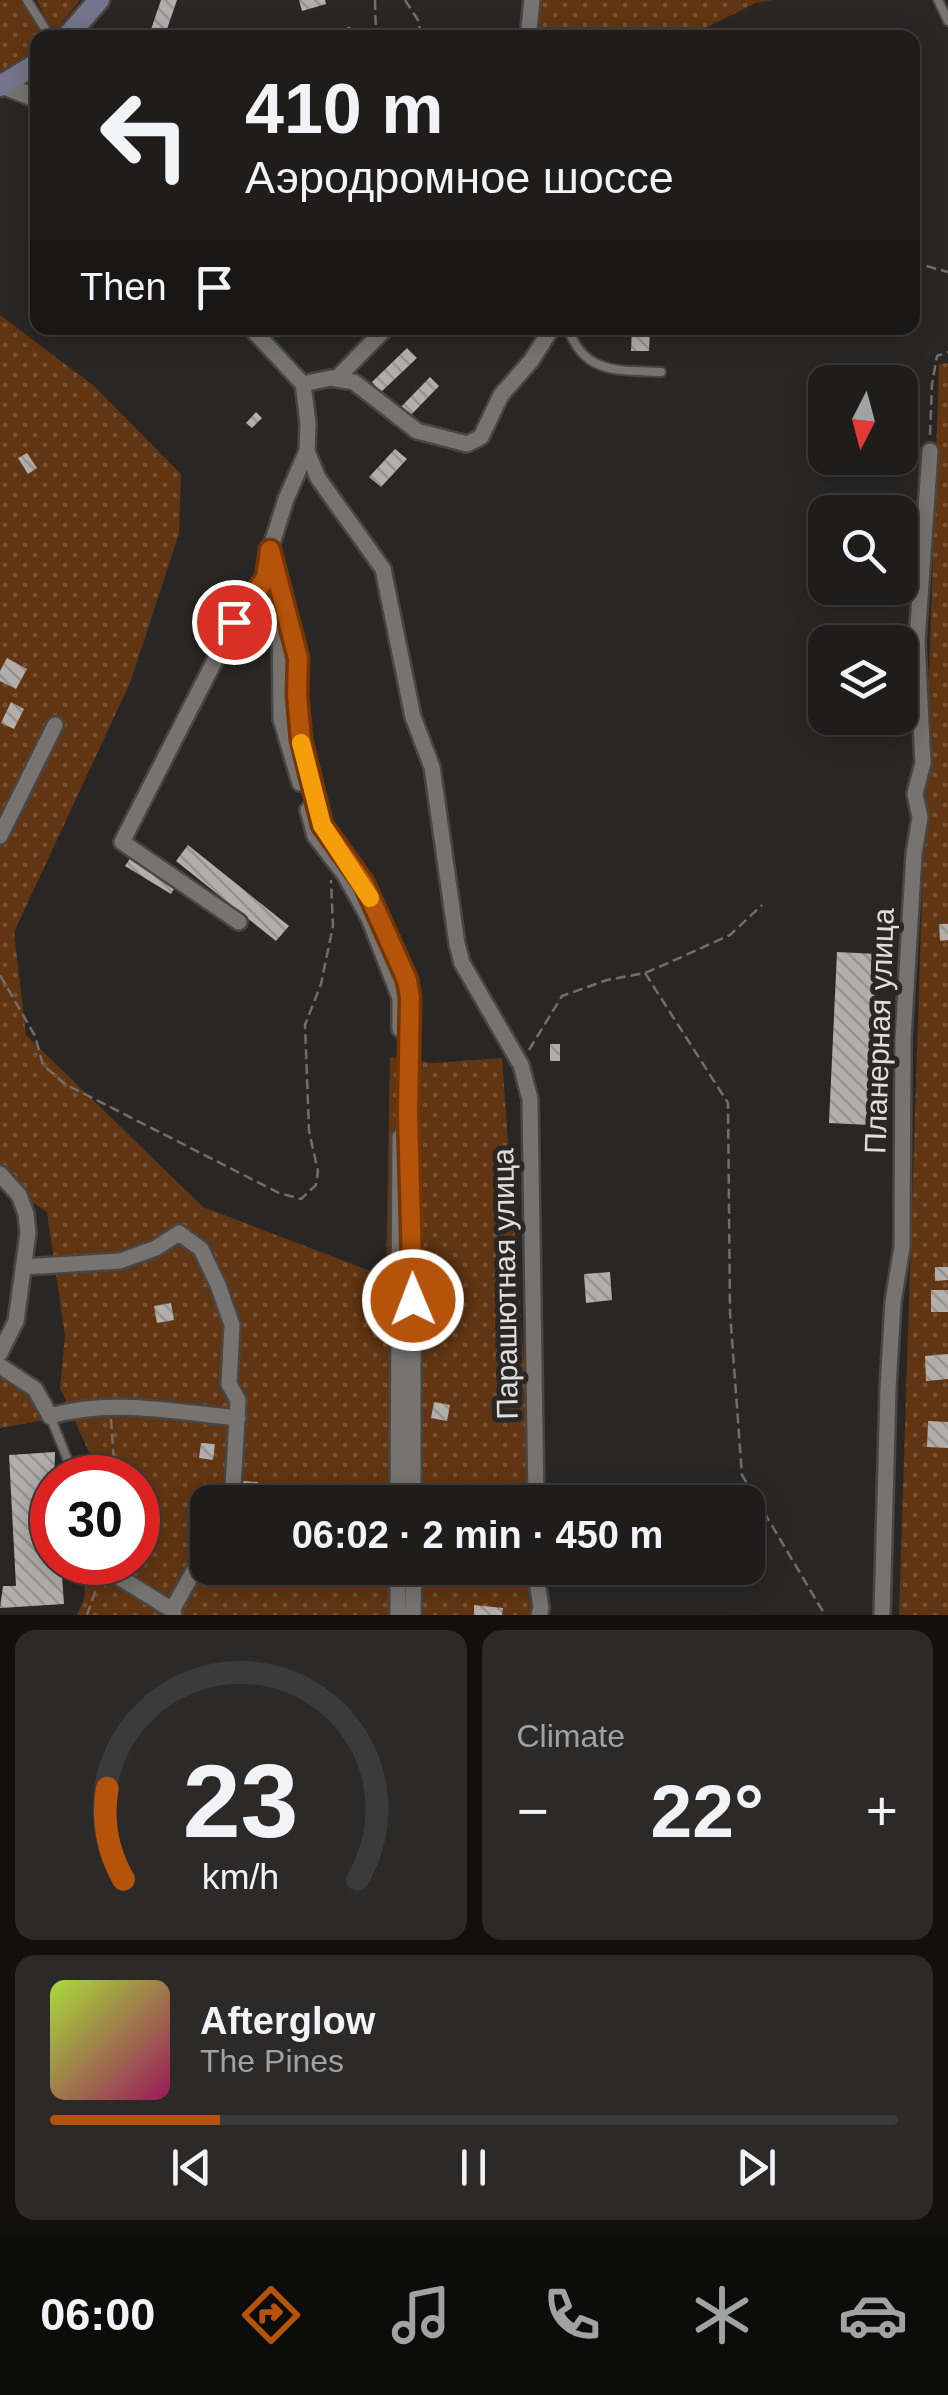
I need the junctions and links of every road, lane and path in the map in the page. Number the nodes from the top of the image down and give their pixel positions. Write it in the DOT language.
graph roads {
  1 [pos="28,0"];
  2 [pos="99,0"];
  3 [pos="375,0"];
  4 [pos="405,0"];
  5 [pos="532,0"];
  6 [pos="938,0"];
  7 [pos="948,21"];
  8 [pos="46,30"];
  9 [pos="73,30"];
  10 [pos="376,30"];
  11 [pos="420,30"];
  12 [pos="529,30"];
  13 [pos="30,68"];
  14 [pos="1,86"];
  15 [pos="30,96"];
  16 [pos="920,264"];
  17 [pos="948,272"];
  18 [pos="258,335"];
  19 [pos="379,335"];
  20 [pos="548,335"];
  21 [pos="570,335"];
  22 [pos="948,352"];
  23 [pos="662,372"];
  24 [pos="336,379"];
  25 [pos="303,384"];
  26 [pos="307,451"];
  27 [pos="930,451"];
  28 [pos="270,550"];
  29 [pos="266,578"];
  30 [pos="55,725"];
  31 [pos="0,836"];
  32 [pos="327,870"];
  33 [pos="762,906"];
  34 [pos="239,922"];
  35 [pos="645,973"];
  36 [pos="0,975"];
  37 [pos="521,1065"];
  38 [pos="0,1174"];
  39 [pos="23,1267"];
  40 [pos="0,1353"];
  41 [pos="0,1366"];
  42 [pos="110,1406"];
  43 [pos="50,1416"];
  44 [pos="238,1418"];
  45 [pos="66,1455"];
  46 [pos="113,1455"];
  47 [pos="233,1485"];
  48 [pos="398,1485"];
  49 [pos="414,1485"];
  50 [pos="536,1485"];
  51 [pos="190,1580"];
  52 [pos="96,1585"];
  53 [pos="130,1585"];
  54 [pos="398,1585"];
  55 [pos="414,1585"];
  56 [pos="538,1585"];
  57 [pos="173,1613"];
  58 [pos="87,1615"];
  59 [pos="398,1615"];
  60 [pos="414,1615"];
  61 [pos="539,1615"];
  62 [pos="824,1615"];
  63 [pos="882,1615"];
  1 -- 8 [label="lane"];
  2 -- 9 [label="main road"];
  3 -- 10 [label="path"];
  4 -- 11 [label="path"];
  5 -- 12 [label="street"];
  6 -- 7 [label="lane"];
  13 -- 14 [label="main road"];
  14 -- 15 [label="street"];
  16 -- 17 [label="path"];
  18 -- 25 [label="street"];
  19 -- 24 [label="street"];
  20 -- 24 [label="street"];
  21 -- 23 [label="lane"];
  22 -- 27 [label="path"];
  24 -- 25 [label="street"];
  25 -- 26 [label="street"];
  26 -- 28 [label="street"];
  26 -- 37 [label="street, Парашютная улица"];
  27 -- 63 [label="street, Планерная улица"];
  28 -- 29 [label="street"];
  28 -- 49 [label="street"];
  29 -- 34 [label="street"];
  29 -- 48 [label="street"];
  30 -- 31 [label="street"];
  32 -- 36 [label="path"];
  33 -- 35 [label="path"];
  35 -- 37 [label="path"];
  35 -- 62 [label="path"];
  37 -- 50 [label="street, Парашютная улица"];
  38 -- 39 [label="street"];
  39 -- 40 [label="street"];
  39 -- 44 [label="street"];
  41 -- 43 [label="street"];
  42 -- 43 [label="street"];
  42 -- 44 [label="street"];
  42 -- 46 [label="path"];
  43 -- 45 [label="lane"];
  44 -- 47 [label="street"];
  51 -- 57 [label="street"];
  52 -- 58 [label="path"];
  53 -- 57 [label="street"];
  54 -- 59 [label="street"];
  55 -- 60 [label="street"];
  56 -- 61 [label="street"];
}
